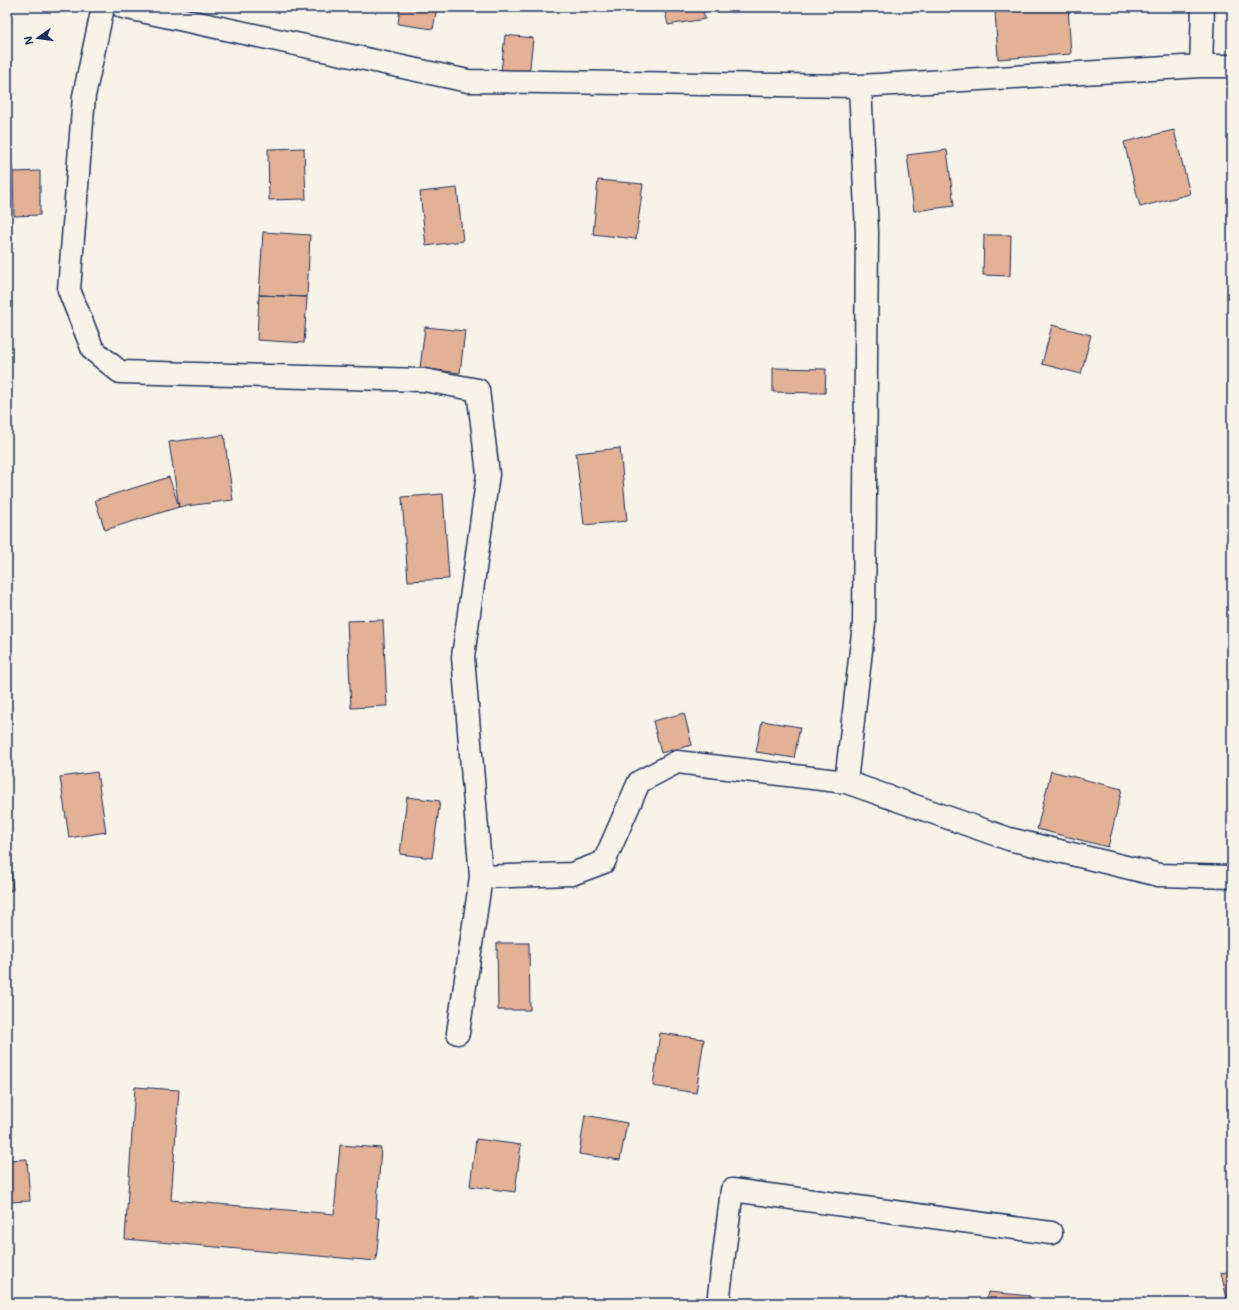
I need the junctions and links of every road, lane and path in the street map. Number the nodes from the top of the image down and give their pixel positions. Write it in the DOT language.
graph roads {
  1 [pos="103,7"];
  2 [pos="123,7"];
  3 [pos="1203,7"];
  4 [pos="1201,66"];
  5 [pos="1232,66"];
  6 [pos="860,86"];
  7 [pos="846,782"];
  8 [pos="481,877"];
  9 [pos="1232,877"];
  10 [pos="458,1033"];
  11 [pos="1050,1233"];
  12 [pos="718,1303"];
  1 -- 8 [label="street"];
  2 -- 6 [label="street"];
  3 -- 4 [label="street"];
  4 -- 5 [label="street"];
  4 -- 6 [label="street"];
  6 -- 7 [label="street"];
  7 -- 8 [label="street"];
  7 -- 9 [label="street"];
  8 -- 10 [label="street"];
  11 -- 12 [label="street"];
}
